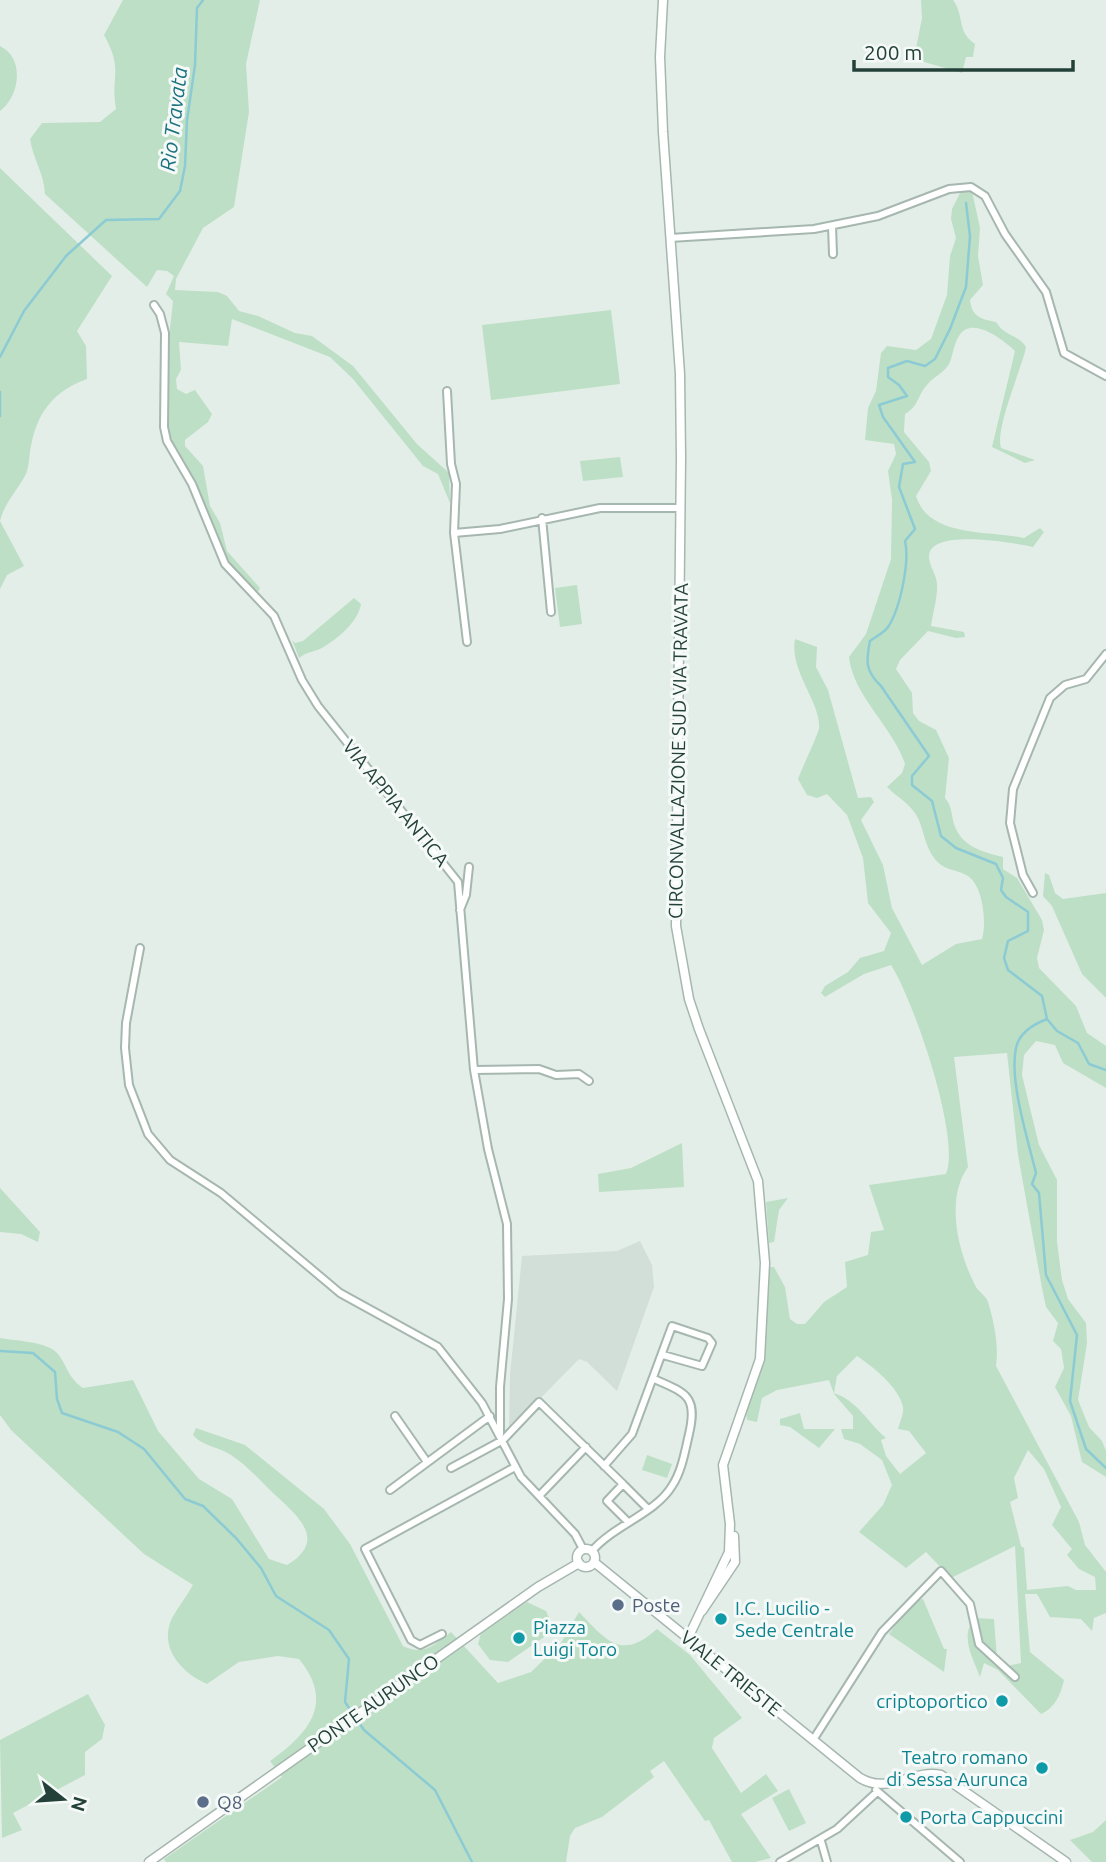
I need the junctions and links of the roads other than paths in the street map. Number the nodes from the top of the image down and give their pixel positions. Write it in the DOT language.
graph roads {
  1 [pos="663,0"];
  2 [pos="832,226"];
  3 [pos="670,238"];
  4 [pos="833,254"];
  5 [pos="154,305"];
  6 [pos="1106,376"];
  7 [pos="447,391"];
  8 [pos="681,508"];
  9 [pos="542,518"];
  10 [pos="454,533"];
  11 [pos="551,612"];
  12 [pos="467,642"];
  13 [pos="1106,654"];
  14 [pos="469,867"];
  15 [pos="1033,893"];
  16 [pos="459,911"];
  17 [pos="140,948"];
  18 [pos="474,1070"];
  19 [pos="589,1081"];
  20 [pos="663,1355"];
  21 [pos="654,1379"];
  22 [pos="395,1416"];
  23 [pos="490,1416"];
  24 [pos="502,1437"];
  25 [pos="586,1447"];
  26 [pos="427,1462"];
  27 [pos="604,1466"];
  28 [pos="515,1467"];
  29 [pos="451,1468"];
  30 [pos="624,1484"];
  31 [pos="390,1490"];
  32 [pos="538,1496"];
  33 [pos="647,1508"];
  34 [pos="628,1522"];
  35 [pos="588,1550"];
  36 [pos="594,1562"];
  37 [pos="579,1563"];
  38 [pos="442,1634"];
  39 [pos="688,1638"];
  40 [pos="1015,1677"];
  41 [pos="813,1740"];
  42 [pos="874,1786"];
  43 [pos="821,1841"];
  44 [pos="149,1862"];
  45 [pos="780,1862"];
  46 [pos="827,1862"];
  47 [pos="960,1862"];
  48 [pos="1066,1862"];
  1 -- 3 [label="street, CIRCONVALLAZIONE SUD VIA TRAVATA"];
  2 -- 3 [label="street"];
  2 -- 4 [label="street"];
  2 -- 6 [label="street"];
  3 -- 8 [label="street, CIRCONVALLAZIONE SUD VIA TRAVATA"];
  5 -- 16 [label="street, VIA APPIA ANTICA"];
  7 -- 10 [label="street"];
  8 -- 9 [label="street"];
  8 -- 39 [label="street, CIRCONVALLAZIONE SUD VIA TRAVATA"];
  9 -- 10 [label="street"];
  9 -- 11 [label="street"];
  10 -- 12 [label="street"];
  13 -- 15 [label="street"];
  14 -- 16 [label="street"];
  16 -- 18 [label="street, VIA APPIA ANTICA"];
  17 -- 23 [label="street"];
  18 -- 19 [label="street"];
  18 -- 24 [label="street, VIA APPIA ANTICA"];
  20 -- 20 [label="street"];
  20 -- 21 [label="street"];
  21 -- 27 [label="street"];
  21 -- 33 [label="street"];
  22 -- 26 [label="street"];
  23 -- 24 [label="street"];
  23 -- 26 [label="street"];
  24 -- 25 [label="street"];
  24 -- 28 [label="street, VIA APPIA ANTICA"];
  24 -- 29 [label="street"];
  25 -- 27 [label="street"];
  25 -- 32 [label="street"];
  26 -- 31 [label="street"];
  27 -- 30 [label="street"];
  28 -- 32 [label="street, VIA APPIA ANTICA"];
  28 -- 38 [label="street"];
  30 -- 33 [label="street"];
  30 -- 34 [label="street"];
  32 -- 35 [label="street, VIA APPIA ANTICA"];
  33 -- 34 [label="street"];
  34 -- 35 [label="street"];
  35 -- 36 [label="street"];
  35 -- 37 [label="street"];
  36 -- 37 [label="street"];
  36 -- 39 [label="street, VIALE TRIESTE"];
  37 -- 44 [label="street, PONTE AURUNCO"];
  39 -- 41 [label="street, VIALE TRIESTE"];
  40 -- 41 [label="street"];
  41 -- 42 [label="street, VIALE TRIESTE"];
  42 -- 43 [label="street"];
  42 -- 47 [label="street"];
  42 -- 48 [label="street"];
  43 -- 45 [label="street"];
  43 -- 46 [label="street"];
}
